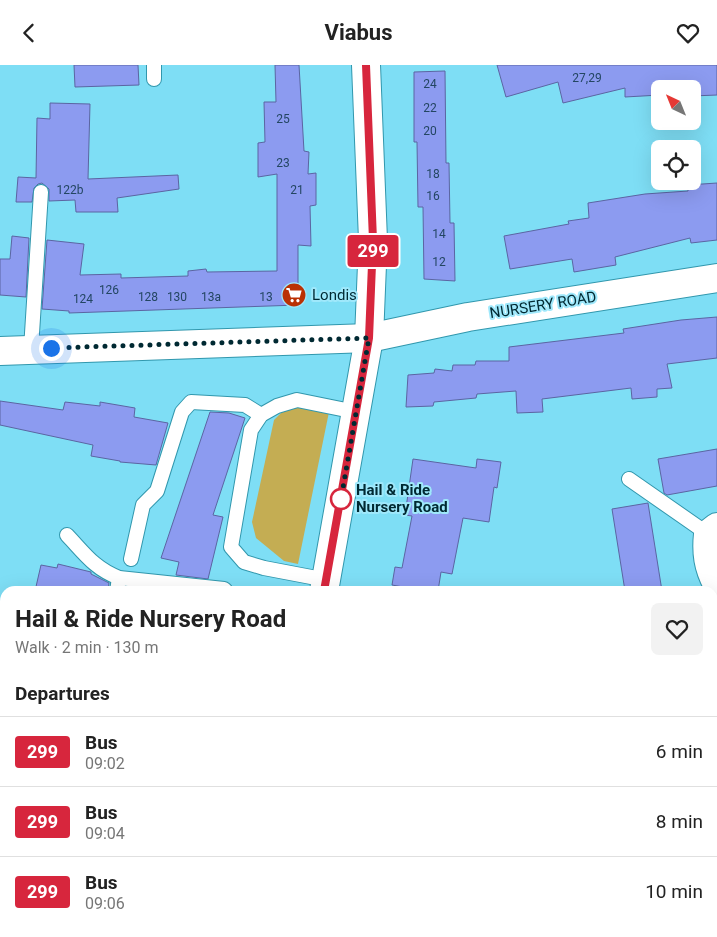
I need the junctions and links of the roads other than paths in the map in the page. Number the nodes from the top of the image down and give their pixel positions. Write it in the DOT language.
graph roads {
  1 [pos="366,65"];
  2 [pos="41,192"];
  3 [pos="717,278"];
  4 [pos="369,338"];
  5 [pos="31,349"];
  6 [pos="0,351"];
  7 [pos="356,412"];
  8 [pos="260,415"];
  9 [pos="629,479"];
  10 [pos="713,530"];
  11 [pos="67,535"];
  12 [pos="131,559"];
  13 [pos="717,583"];
  14 [pos="118,585"];
  15 [pos="144,586"];
  16 [pos="326,586"];
  1 -- 4 [label="street"];
  2 -- 5 [label="lane"];
  3 -- 4 [label="street, NURSERY ROAD"];
  4 -- 5 [label="street, NURSERY ROAD"];
  4 -- 7 [label="street"];
  5 -- 6 [label="street, NURSERY ROAD"];
  7 -- 8 [label="lane"];
  7 -- 16 [label="street"];
  8 -- 12 [label="lane"];
  8 -- 16 [label="lane"];
  9 -- 10 [label="lane"];
  10 -- 13 [label="street"];
  11 -- 14 [label="lane"];
  14 -- 15 [label="lane"];
}
